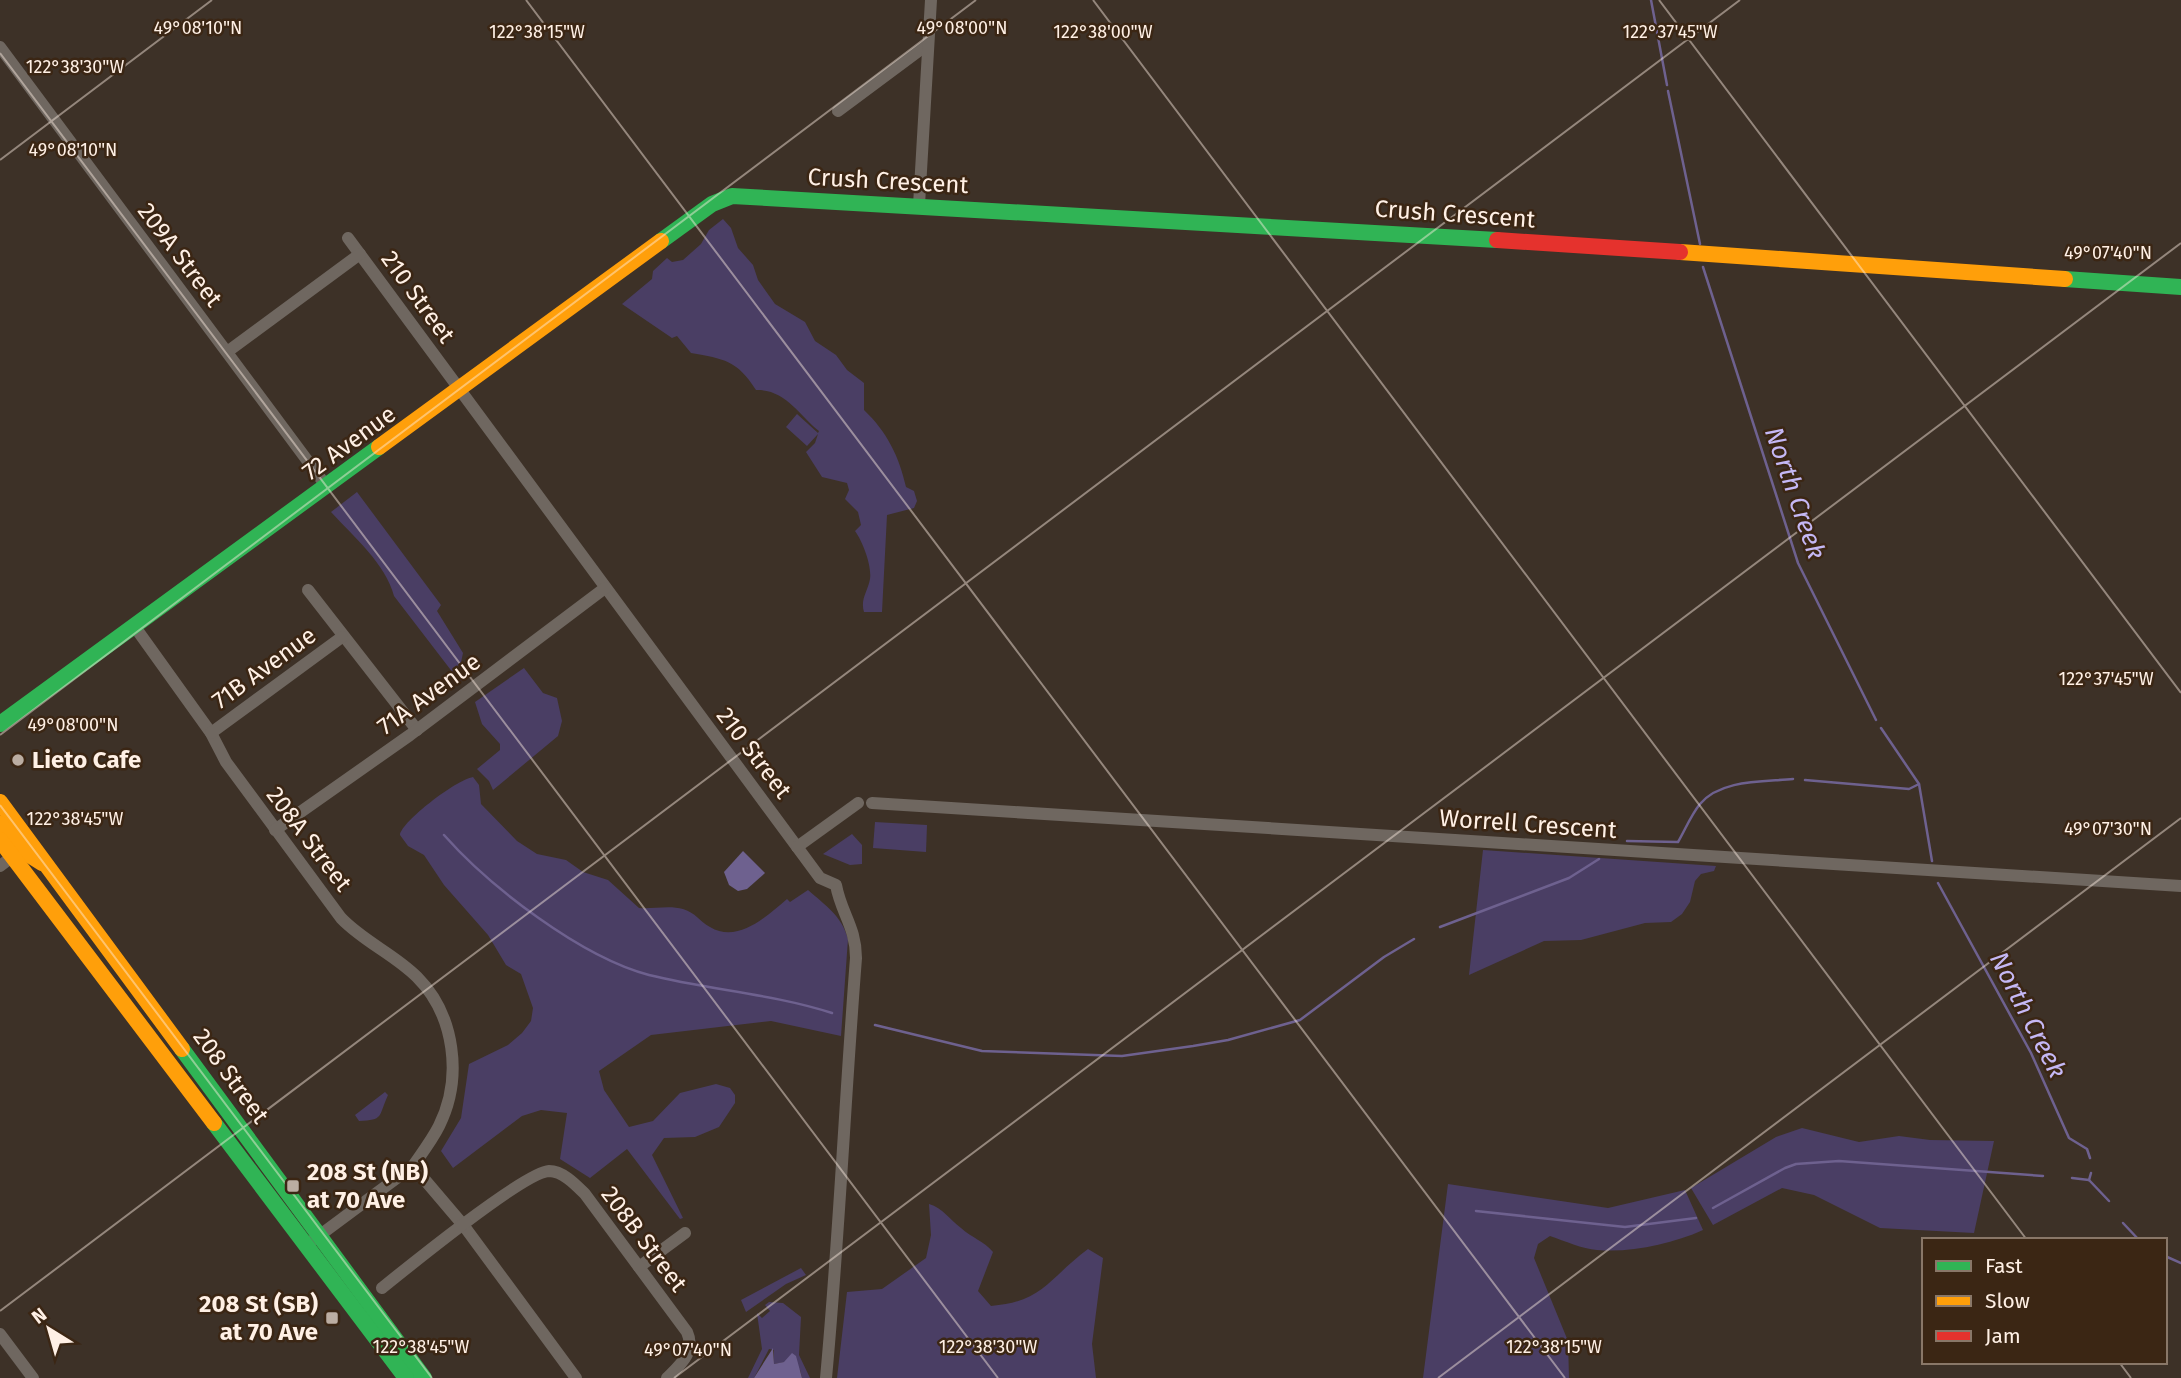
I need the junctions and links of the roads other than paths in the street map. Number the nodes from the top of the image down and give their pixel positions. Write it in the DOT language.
graph roads {
  1 [pos="931,0"];
  2 [pos="928,44"];
  3 [pos="0,47"];
  4 [pos="838,110"];
  5 [pos="725,198"];
  6 [pos="919,205"];
  7 [pos="348,238"];
  8 [pos="360,254"];
  9 [pos="2181,287"];
  10 [pos="227,352"];
  11 [pos="460,390"];
  12 [pos="327,487"];
  13 [pos="606,588"];
  14 [pos="308,590"];
  15 [pos="135,627"];
  16 [pos="342,637"];
  17 [pos="0,724"];
  18 [pos="416,730"];
  19 [pos="211,733"];
  20 [pos="0,802"];
  21 [pos="858,803"];
  22 [pos="872,803"];
  23 [pos="0,824"];
  24 [pos="275,830"];
  25 [pos="0,840"];
  26 [pos="797,847"];
  27 [pos="6,861"];
  28 [pos="55,873"];
  29 [pos="2181,886"];
  30 [pos="413,1167"];
  31 [pos="464,1226"];
  32 [pos="685,1233"];
  33 [pos="313,1240"];
  34 [pos="639,1267"];
  35 [pos="382,1287"];
  36 [pos="0,1334"];
  37 [pos="33,1378"];
  38 [pos="405,1378"];
  39 [pos="424,1378"];
  40 [pos="576,1378"];
  41 [pos="667,1378"];
  42 [pos="826,1378"];
  1 -- 2 [label="street"];
  2 -- 4 [label="street"];
  2 -- 6 [label="street"];
  3 -- 10 [label="street, 209A Street"];
  5 -- 6 [label="main road, Crush Crescent"];
  5 -- 11 [label="main road, 72 Avenue"];
  6 -- 9 [label="main road, Crush Crescent"];
  7 -- 8 [label="street, 210 Street"];
  8 -- 10 [label="street"];
  8 -- 11 [label="street, 210 Street"];
  10 -- 12 [label="street, 209A Street"];
  11 -- 12 [label="main road, 72 Avenue"];
  11 -- 13 [label="street, 210 Street"];
  12 -- 15 [label="main road, 72 Avenue"];
  13 -- 18 [label="street, 71A Avenue"];
  13 -- 26 [label="street, 210 Street"];
  14 -- 16 [label="street"];
  15 -- 17 [label="main road, 72 Avenue"];
  15 -- 19 [label="street, 208A Street"];
  16 -- 18 [label="street"];
  16 -- 19 [label="street, 71B Avenue"];
  18 -- 24 [label="street, 71A Avenue"];
  19 -- 24 [label="street, 208A Street"];
  20 -- 28 [label="main road, 208 Street"];
  21 -- 26 [label="street"];
  22 -- 29 [label="street, Worrell Crescent"];
  23 -- 28 [label="main road"];
  24 -- 30 [label="street, 208A Street"];
  25 -- 27 [label="main road, 208 Street"];
  26 -- 42 [label="street, 210 Street"];
  27 -- 33 [label="main road, 208 Street"];
  28 -- 33 [label="main road, 208 Street"];
  30 -- 31 [label="street"];
  30 -- 33 [label="street"];
  31 -- 34 [label="street, 208B Street"];
  31 -- 35 [label="street"];
  31 -- 40 [label="street"];
  32 -- 34 [label="street"];
  33 -- 38 [label="main road, 208 Street"];
  33 -- 39 [label="main road, 208 Street"];
  34 -- 41 [label="street, 208B Street"];
  36 -- 37 [label="street"];
}
